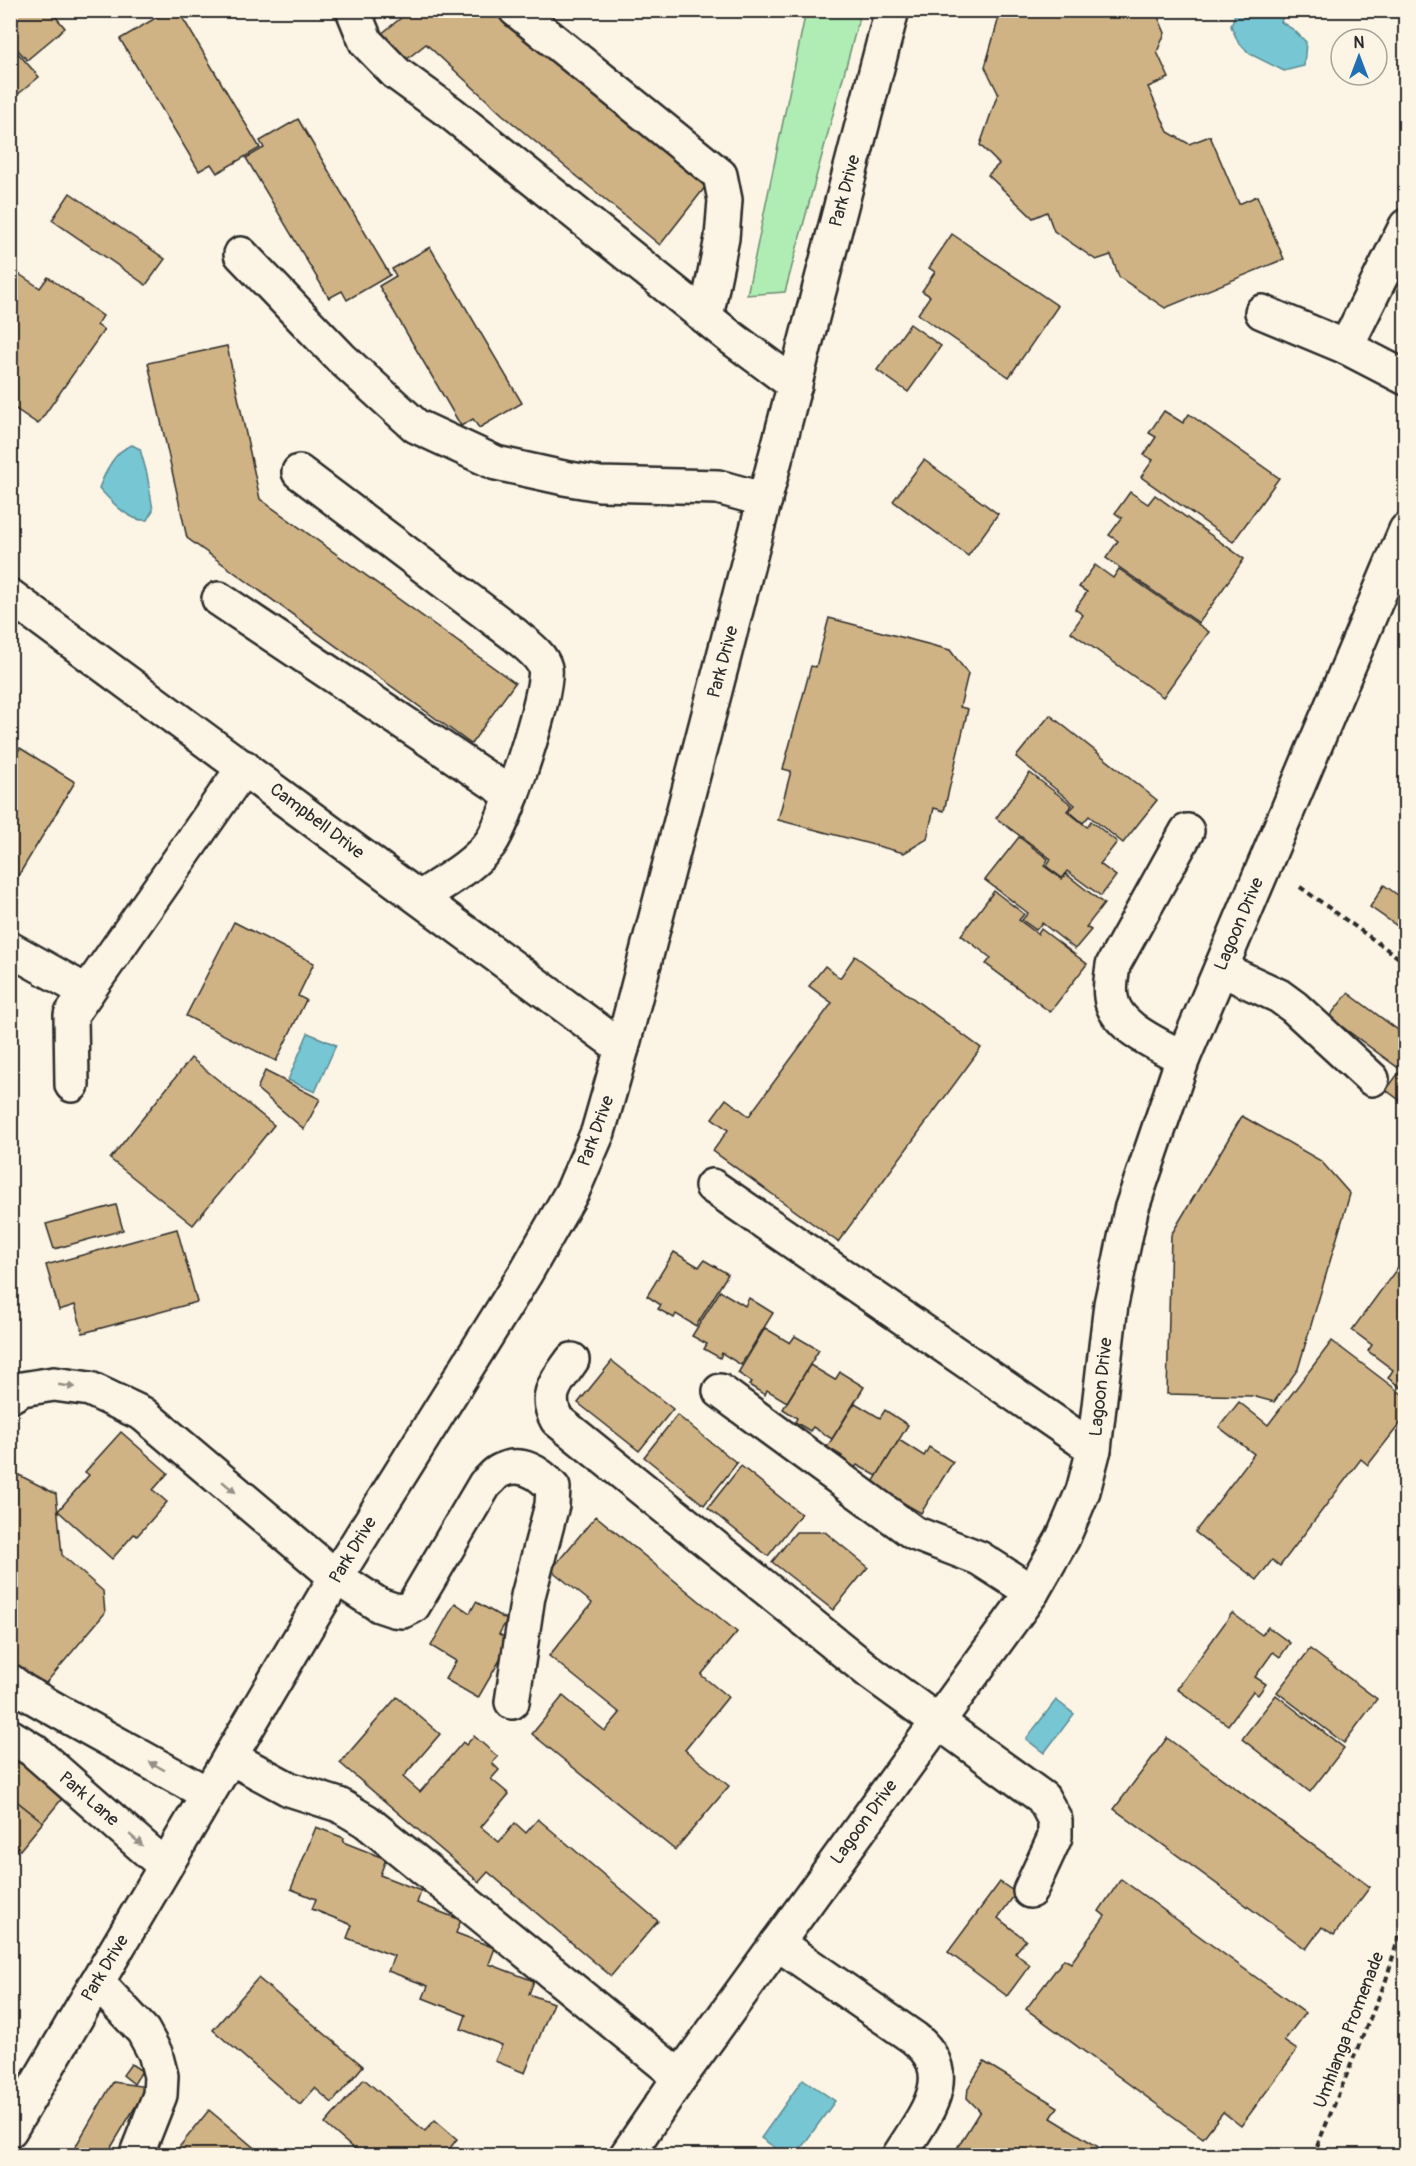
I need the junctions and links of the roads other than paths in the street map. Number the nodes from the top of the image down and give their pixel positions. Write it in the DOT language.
graph roads {
  1 [pos="353,10"];
  2 [pos="516,10"];
  3 [pos="892,10"];
  4 [pos="1406,226"];
  5 [pos="241,254"];
  6 [pos="1262,312"];
  7 [pos="706,318"];
  8 [pos="1346,347"];
  9 [pos="1406,378"];
  10 [pos="795,385"];
  11 [pos="299,472"];
  12 [pos="765,500"];
  13 [pos="1406,530"];
  14 [pos="1399,563"];
  15 [pos="10,596"];
  16 [pos="219,599"];
  17 [pos="244,767"];
  18 [pos="512,795"];
  19 [pos="1187,831"];
  20 [pos="420,898"];
  21 [pos="10,949"];
  22 [pos="1221,969"];
  23 [pos="87,992"];
  24 [pos="622,1048"];
  25 [pos="1183,1058"];
  26 [pos="1372,1079"];
  27 [pos="72,1085"];
  28 [pos="712,1186"];
  29 [pos="572,1360"];
  30 [pos="720,1391"];
  31 [pos="10,1396"];
  32 [pos="1094,1449"];
  33 [pos="336,1577"];
  34 [pos="1032,1592"];
  35 [pos="10,1681"];
  36 [pos="512,1702"];
  37 [pos="937,1721"];
  38 [pos="10,1736"];
  39 [pos="230,1757"];
  40 [pos="208,1794"];
  41 [pos="165,1866"];
  42 [pos="1030,1891"];
  43 [pos="777,1943"];
  44 [pos="97,1982"];
  45 [pos="680,2078"];
  46 [pos="10,2130"];
  47 [pos="136,2156"];
  48 [pos="626,2156"];
  49 [pos="899,2156"];
  1 -- 7 [label="street"];
  2 -- 7 [label="street"];
  3 -- 10 [label="street, Park Drive"];
  4 -- 8 [label="street"];
  5 -- 12 [label="street"];
  6 -- 8 [label="street"];
  7 -- 10 [label="street"];
  8 -- 9 [label="street"];
  10 -- 12 [label="street, Park Drive"];
  11 -- 18 [label="street"];
  12 -- 24 [label="street, Park Drive"];
  13 -- 14 [label="street, Lagoon Drive"];
  14 -- 22 [label="street, Lagoon Drive"];
  15 -- 17 [label="street, Campbell Drive"];
  16 -- 18 [label="street"];
  17 -- 20 [label="street, Campbell Drive"];
  17 -- 23 [label="street"];
  18 -- 20 [label="street"];
  19 -- 25 [label="street"];
  20 -- 24 [label="street, Campbell Drive"];
  21 -- 23 [label="street"];
  22 -- 25 [label="street, Lagoon Drive"];
  22 -- 26 [label="street"];
  23 -- 27 [label="street"];
  24 -- 33 [label="street, Park Drive"];
  25 -- 32 [label="street, Lagoon Drive"];
  28 -- 32 [label="street"];
  29 -- 37 [label="street"];
  30 -- 34 [label="street"];
  31 -- 33 [label="street, one-way"];
  32 -- 34 [label="street, Lagoon Drive"];
  33 -- 36 [label="street"];
  33 -- 39 [label="street, Park Drive"];
  34 -- 37 [label="street, Lagoon Drive"];
  40 -- 35 [label="street, one-way"];
  37 -- 42 [label="street"];
  37 -- 43 [label="street, Lagoon Drive"];
  38 -- 41 [label="street, Park Lane, one-way"];
  39 -- 40 [label="street, Park Drive"];
  39 -- 45 [label="street"];
  40 -- 41 [label="street, Park Drive"];
  41 -- 44 [label="street, Park Drive"];
  43 -- 45 [label="street, Lagoon Drive"];
  43 -- 49 [label="street"];
  44 -- 46 [label="street, Park Drive"];
  44 -- 47 [label="street"];
  45 -- 48 [label="street, Lagoon Drive"];
}
